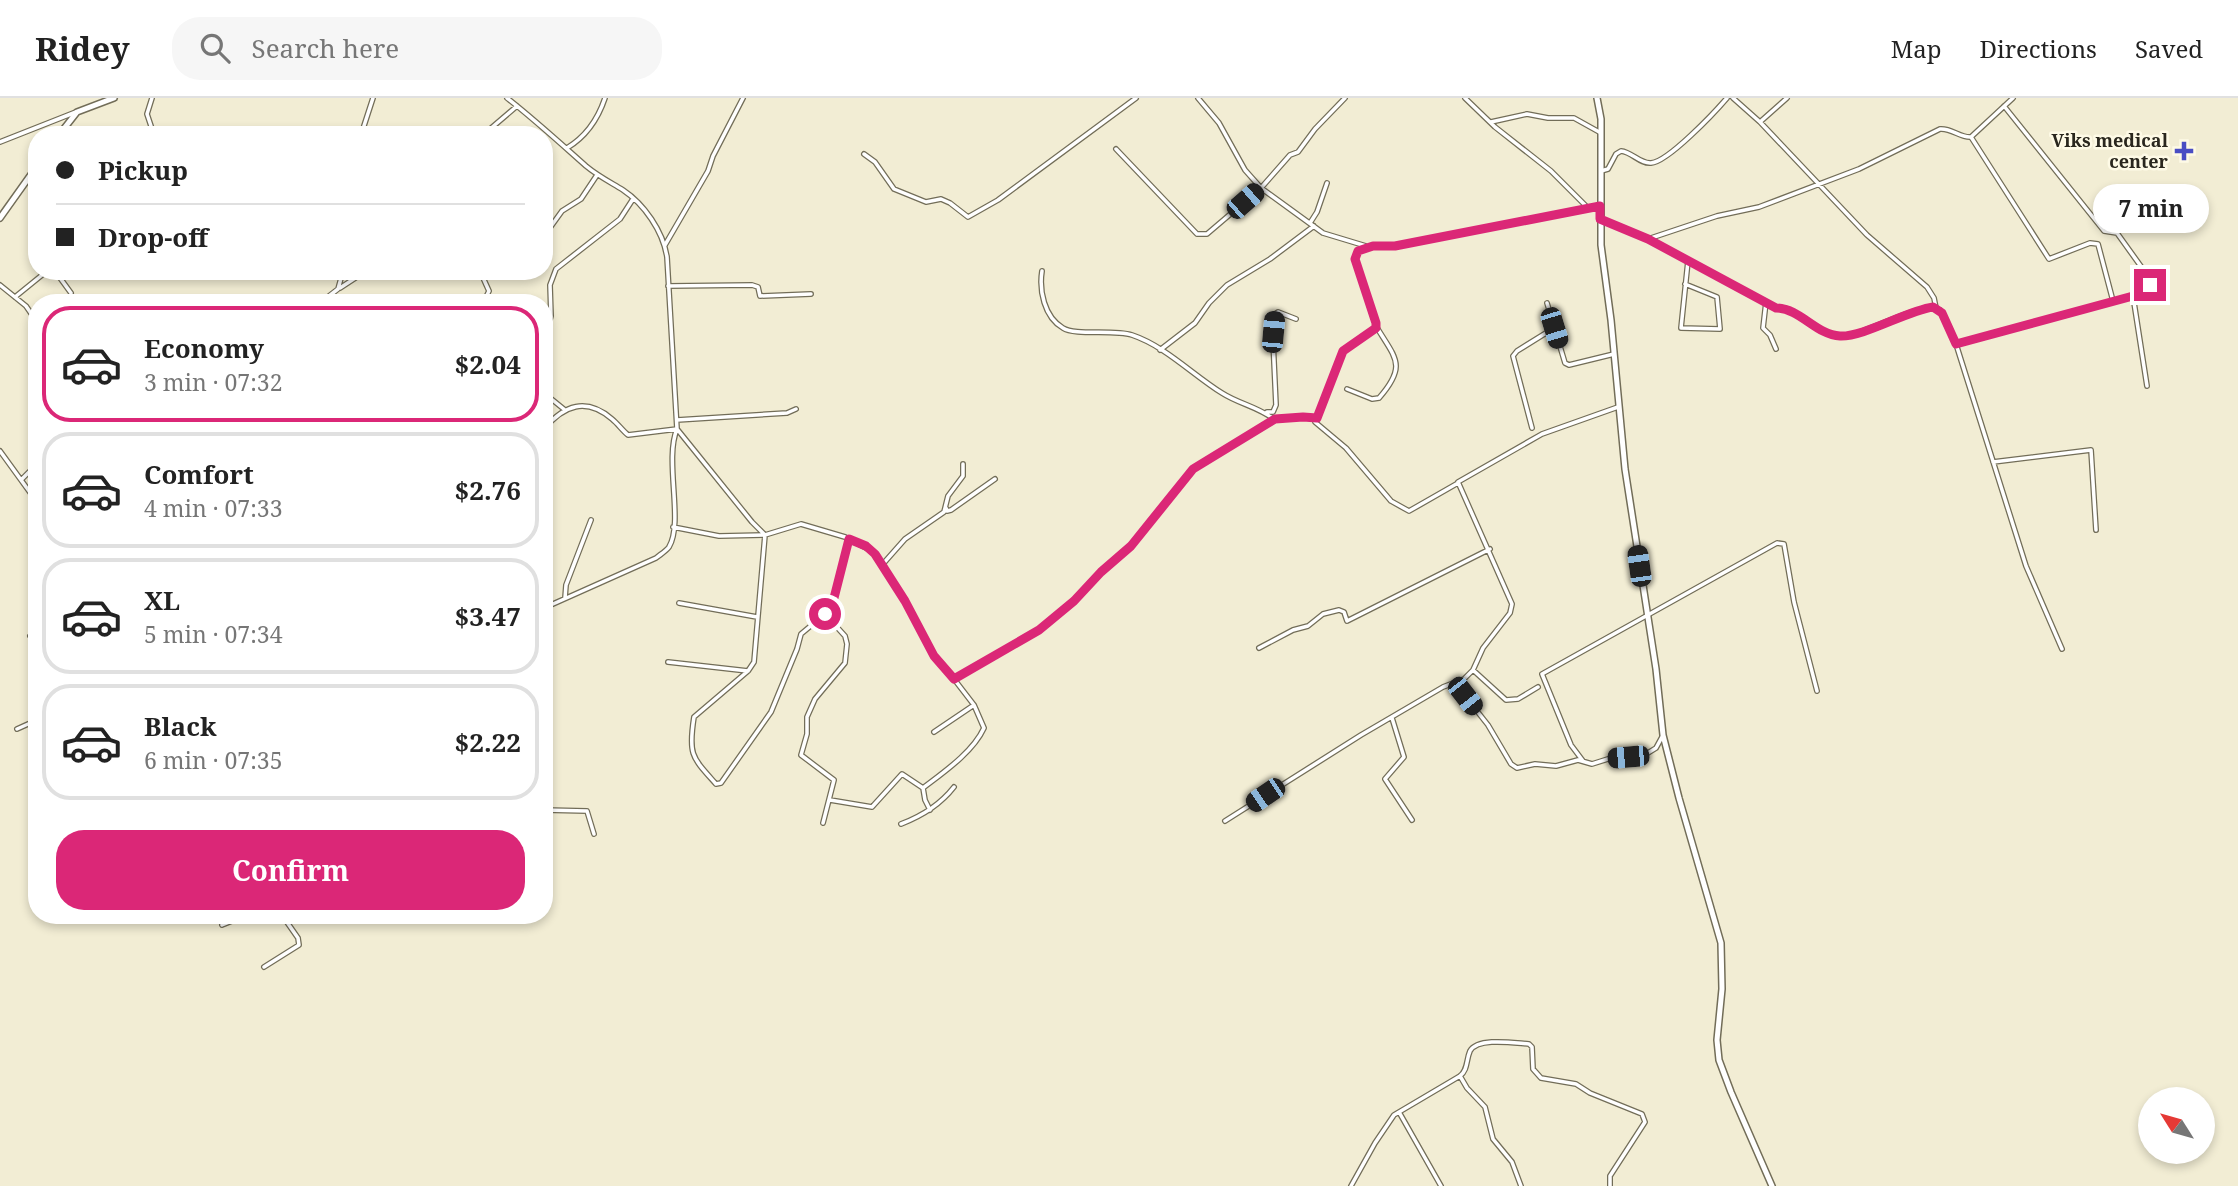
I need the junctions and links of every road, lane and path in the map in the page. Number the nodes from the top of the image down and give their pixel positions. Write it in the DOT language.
graph roads {
  1 [pos="114,98"];
  2 [pos="152,98"];
  3 [pos="373,98"];
  4 [pos="507,98"];
  5 [pos="605,98"];
  6 [pos="743,98"];
  7 [pos="1136,98"];
  8 [pos="1198,98"];
  9 [pos="1345,98"];
  10 [pos="1465,98"];
  11 [pos="1597,98"];
  12 [pos="1727,98"];
  13 [pos="1733,98"];
  14 [pos="1787,98"];
  15 [pos="2013,98"];
  16 [pos="517,106"];
  17 [pos="2004,106"];
  18 [pos="77,112"];
  19 [pos="1491,122"];
  20 [pos="1760,122"];
  21 [pos="41,126"];
  22 [pos="66,126"];
  23 [pos="151,126"];
  24 [pos="364,126"];
  25 [pos="494,126"];
  26 [pos="541,126"];
  27 [pos="28,131"];
  28 [pos="1601,133"];
  29 [pos="553,136"];
  30 [pos="1971,137"];
  31 [pos="0,142"];
  32 [pos="567,148"];
  33 [pos="1116,149"];
  34 [pos="864,154"];
  35 [pos="1601,171"];
  36 [pos="597,175"];
  37 [pos="28,179"];
  38 [pos="1327,183"];
  39 [pos="1818,184"];
  40 [pos="1261,188"];
  41 [pos="633,198"];
  42 [pos="1600,206"];
  43 [pos="1588,208"];
  44 [pos="0,218"];
  45 [pos="1600,219"];
  46 [pos="553,224"];
  47 [pos="1312,225"];
  48 [pos="1648,239"];
  49 [pos="665,245"];
  50 [pos="1373,246"];
  51 [pos="1688,261"];
  52 [pos="1042,271"];
  53 [pos="553,277"];
  54 [pos="36,280"];
  55 [pos="62,280"];
  56 [pos="340,280"];
  57 [pos="352,280"];
  58 [pos="1685,284"];
  59 [pos="0,285"];
  60 [pos="668,286"];
  61 [pos="338,289"];
  62 [pos="71,293"];
  63 [pos="332,294"];
  64 [pos="811,294"];
  65 [pos="2133,296"];
  66 [pos="15,297"];
  67 [pos="2113,301"];
  68 [pos="1766,302"];
  69 [pos="1547,303"];
  70 [pos="1936,308"];
  71 [pos="28,309"];
  72 [pos="1296,319"];
  73 [pos="1376,326"];
  74 [pos="1554,328"];
  75 [pos="1956,344"];
  76 [pos="1776,349"];
  77 [pos="1160,350"];
  78 [pos="1614,354"];
  79 [pos="2147,386"];
  80 [pos="1347,389"];
  81 [pos="553,400"];
  82 [pos="1620,406"];
  83 [pos="796,409"];
  84 [pos="565,410"];
  85 [pos="1265,411"];
  86 [pos="553,419"];
  87 [pos="1275,419"];
  88 [pos="1315,419"];
  89 [pos="677,421"];
  90 [pos="1532,428"];
  91 [pos="677,429"];
  92 [pos="0,451"];
  93 [pos="1993,462"];
  94 [pos="963,464"];
  95 [pos="28,473"];
  96 [pos="995,479"];
  97 [pos="21,480"];
  98 [pos="1458,482"];
  99 [pos="28,490"];
  100 [pos="946,508"];
  101 [pos="591,520"];
  102 [pos="673,527"];
  103 [pos="2096,530"];
  104 [pos="765,534"];
  105 [pos="849,539"];
  106 [pos="1490,549"];
  107 [pos="882,565"];
  108 [pos="565,598"];
  109 [pos="679,603"];
  110 [pos="553,604"];
  111 [pos="825,614"];
  112 [pos="1646,614"];
  113 [pos="757,617"];
  114 [pos="1259,648"];
  115 [pos="2062,649"];
  116 [pos="668,662"];
  117 [pos="1473,670"];
  118 [pos="748,671"];
  119 [pos="954,679"];
  120 [pos="1460,681"];
  121 [pos="1538,687"];
  122 [pos="1817,691"];
  123 [pos="974,705"];
  124 [pos="1392,718"];
  125 [pos="28,724"];
  126 [pos="17,729"];
  127 [pos="934,732"];
  128 [pos="1663,735"];
  129 [pos="1583,761"];
  130 [pos="954,787"];
  131 [pos="923,788"];
  132 [pos="830,800"];
  133 [pos="553,810"];
  134 [pos="930,810"];
  135 [pos="1412,820"];
  136 [pos="1225,821"];
  137 [pos="823,823"];
  138 [pos="901,824"];
  139 [pos="594,834"];
  140 [pos="288,924"];
  141 [pos="264,967"];
  142 [pos="1460,1076"];
  143 [pos="1399,1111"];
  144 [pos="1351,1186"];
  145 [pos="1441,1186"];
  146 [pos="1521,1186"];
  147 [pos="1610,1186"];
  148 [pos="1772,1186"];
  1 -- 18 [label="street"];
  2 -- 23 [label="street"];
  3 -- 24 [label="street"];
  4 -- 16 [label="street"];
  5 -- 32 [label="street"];
  6 -- 49 [label="street"];
  7 -- 34 [label="street"];
  8 -- 40 [label="street"];
  9 -- 40 [label="street"];
  10 -- 19 [label="street"];
  11 -- 28 [label="street"];
  12 -- 35 [label="street"];
  13 -- 20 [label="street"];
  14 -- 20 [label="street"];
  15 -- 17 [label="street"];
  16 -- 25 [label="street"];
  16 -- 26 [label="street"];
  17 -- 30 [label="street"];
  17 -- 65 [label="street"];
  18 -- 21 [label="street"];
  18 -- 22 [label="street"];
  19 -- 28 [label="street"];
  19 -- 43 [label="street"];
  20 -- 39 [label="street"];
  27 -- 31 [label="street"];
  28 -- 35 [label="street"];
  29 -- 32 [label="street"];
  30 -- 39 [label="street"];
  30 -- 67 [label="street"];
  32 -- 36 [label="street"];
  33 -- 40 [label="street"];
  35 -- 42 [label="street"];
  36 -- 41 [label="street"];
  36 -- 46 [label="street"];
  37 -- 44 [label="street"];
  38 -- 47 [label="street"];
  39 -- 48 [label="street"];
  39 -- 70 [label="street"];
  40 -- 47 [label="street"];
  41 -- 49 [label="street"];
  41 -- 53 [label="street"];
  42 -- 43 [label="street"];
  42 -- 45 [label="street"];
  43 -- 50 [label="street"];
  45 -- 48 [label="street"];
  45 -- 78 [label="street"];
  47 -- 50 [label="street"];
  47 -- 77 [label="street"];
  48 -- 51 [label="street"];
  49 -- 60 [label="street"];
  50 -- 73 [label="street"];
  51 -- 58 [label="street"];
  51 -- 68 [label="street"];
  52 -- 77 [label="street"];
  54 -- 66 [label="street"];
  55 -- 62 [label="street"];
  56 -- 61 [label="street"];
  57 -- 61 [label="street"];
  58 -- 58 [label="street"];
  59 -- 66 [label="street"];
  60 -- 64 [label="street"];
  60 -- 89 [label="street"];
  61 -- 63 [label="street"];
  65 -- 67 [label="street"];
  65 -- 79 [label="street"];
  66 -- 71 [label="street"];
  67 -- 75 [label="street"];
  68 -- 70 [label="street"];
  68 -- 76 [label="street"];
  69 -- 74 [label="street"];
  70 -- 75 [label="street"];
  72 -- 85 [label="street"];
  73 -- 80 [label="street"];
  73 -- 88 [label="street"];
  74 -- 78 [label="street"];
  74 -- 90 [label="street"];
  75 -- 93 [label="street"];
  77 -- 85 [label="street"];
  78 -- 82 [label="street"];
  81 -- 84 [label="street"];
  82 -- 98 [label="street"];
  82 -- 112 [label="street"];
  83 -- 89 [label="street"];
  84 -- 86 [label="street"];
  84 -- 91 [label="street"];
  85 -- 87 [label="street"];
  87 -- 88 [label="street"];
  87 -- 119 [label="street"];
  88 -- 98 [label="street"];
  89 -- 91 [label="street"];
  91 -- 102 [label="street"];
  91 -- 104 [label="street"];
  92 -- 97 [label="street"];
  93 -- 103 [label="street"];
  93 -- 115 [label="street"];
  94 -- 100 [label="street"];
  95 -- 97 [label="street"];
  96 -- 100 [label="street"];
  97 -- 99 [label="street"];
  98 -- 106 [label="street"];
  100 -- 107 [label="street"];
  101 -- 108 [label="street"];
  102 -- 104 [label="street"];
  102 -- 108 [label="street"];
  104 -- 105 [label="street"];
  104 -- 113 [label="street"];
  105 -- 107 [label="street"];
  105 -- 111 [label="street"];
  106 -- 114 [label="street"];
  106 -- 117 [label="street"];
  107 -- 119 [label="street"];
  108 -- 110 [label="street"];
  109 -- 113 [label="street"];
  111 -- 118 [label="street"];
  111 -- 132 [label="street"];
  112 -- 122 [label="street"];
  112 -- 128 [label="street"];
  112 -- 129 [label="street"];
  113 -- 118 [label="street"];
  116 -- 118 [label="street"];
  117 -- 120 [label="street"];
  117 -- 121 [label="street"];
  119 -- 123 [label="street"];
  120 -- 124 [label="street"];
  120 -- 129 [label="street"];
  123 -- 127 [label="street"];
  123 -- 131 [label="street"];
  124 -- 135 [label="street"];
  124 -- 136 [label="street"];
  125 -- 126 [label="street"];
  128 -- 129 [label="street"];
  128 -- 148 [label="street"];
  130 -- 134 [label="street"];
  131 -- 132 [label="street"];
  131 -- 134 [label="street"];
  132 -- 137 [label="street"];
  133 -- 139 [label="street"];
  134 -- 138 [label="street"];
  140 -- 141 [label="street"];
  142 -- 143 [label="street"];
  142 -- 146 [label="street"];
  142 -- 147 [label="street"];
  143 -- 144 [label="street"];
  143 -- 145 [label="street"];
}
